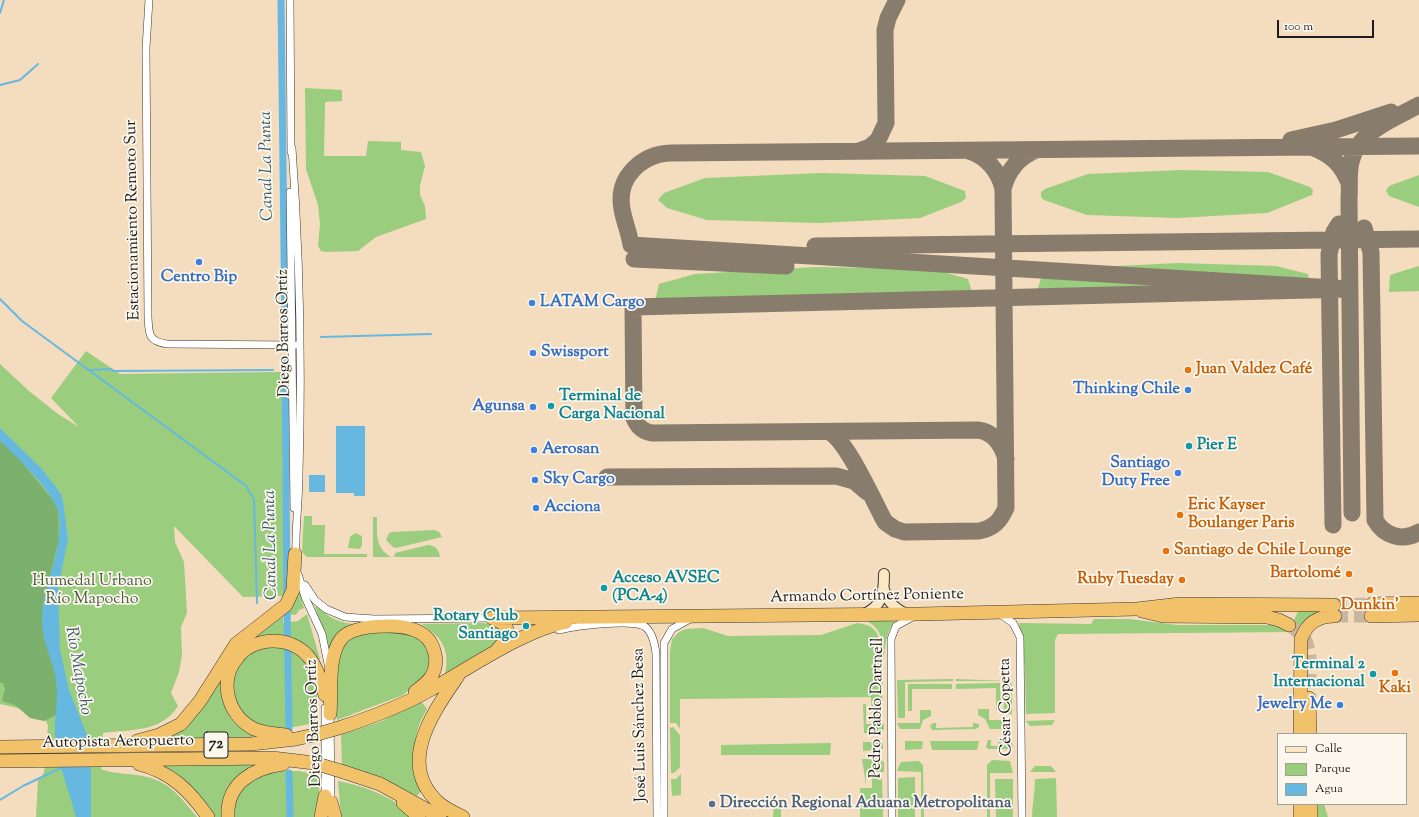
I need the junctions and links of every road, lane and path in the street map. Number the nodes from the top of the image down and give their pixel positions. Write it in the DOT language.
graph roads {
  1 [pos="149,0"];
  2 [pos="290,0"];
  3 [pos="296,346"];
  4 [pos="295,554"];
  5 [pos="297,571"];
  6 [pos="884,574"];
  7 [pos="884,588"];
  8 [pos="311,608"];
  9 [pos="1137,609"];
  10 [pos="992,612"];
  11 [pos="864,614"];
  12 [pos="914,614"];
  13 [pos="1419,614"];
  14 [pos="697,616"];
  15 [pos="598,617"];
  16 [pos="492,618"];
  17 [pos="1289,625"];
  18 [pos="534,634"];
  19 [pos="493,654"];
  20 [pos="461,672"];
  21 [pos="324,695"];
  22 [pos="1309,696"];
  23 [pos="385,712"];
  24 [pos="330,714"];
  25 [pos="1300,733"];
  26 [pos="1310,733"];
  27 [pos="316,735"];
  28 [pos="115,746"];
  29 [pos="0,747"];
  30 [pos="116,760"];
  31 [pos="0,761"];
  32 [pos="308,762"];
  33 [pos="380,784"];
  34 [pos="328,799"];
  35 [pos="1300,805"];
  36 [pos="1311,805"];
  37 [pos="208,817"];
  38 [pos="228,817"];
  39 [pos="321,817"];
  40 [pos="325,817"];
  41 [pos="331,817"];
  42 [pos="334,817"];
  43 [pos="419,817"];
  44 [pos="440,817"];
  45 [pos="463,817"];
  46 [pos="657,817"];
  47 [pos="664,817"];
  48 [pos="892,817"];
  49 [pos="1022,817"];
  50 [pos="1300,817"];
  51 [pos="1311,817"];
  1 -- 3 [label="street, Estacionamiento Remoto Sur"];
  2 -- 3 [label="street, Diego Barros Ortíz"];
  3 -- 4 [label="street, Diego Barros Ortíz"];
  4 -- 5 [label="street, Diego Barros Ortíz"];
  4 -- 28 [label="highway"];
  5 -- 8 [label="street, Diego Barros Ortíz"];
  5 -- 16 [label="street"];
  6 -- 7 [label="street"];
  7 -- 11 [label="street"];
  7 -- 12 [label="street"];
  8 -- 21 [label="street, Diego Barros Ortíz"];
  8 -- 24 [label="street, Diego Barros Ortíz"];
  9 -- 10 [label="highway, Armando Cortínez Poniente"];
  9 -- 17 [label="highway, Armando Cortínez Poniente"];
  9 -- 25 [label="highway, Armando Cortínez Poniente"];
  10 -- 12 [label="highway, Armando Cortínez Poniente"];
  10 -- 49 [label="street, César Copetta"];
  11 -- 12 [label="highway, Armando Cortínez Poniente"];
  11 -- 14 [label="highway, Armando Cortínez Poniente"];
  12 -- 48 [label="street, Pedro Pablo Dartnell"];
  13 -- 13 [label="highway"];
  14 -- 15 [label="highway, Armando Cortínez Poniente"];
  14 -- 47 [label="street, José Luis Sánchez Besa"];
  15 -- 16 [label="highway"];
  15 -- 18 [label="highway, Autopista Aeropuerto / 72"];
  16 -- 19 [label="highway"];
  18 -- 19 [label="highway, Autopista Aeropuerto / 72"];
  18 -- 46 [label="street, José Luis Sánchez Besa"];
  19 -- 20 [label="highway, Autopista Aeropuerto / 72"];
  20 -- 23 [label="highway, Autopista Aeropuerto / 72"];
  20 -- 45 [label="highway"];
  21 -- 27 [label="highway"];
  21 -- 34 [label="street, Diego Barros Ortíz"];
  22 -- 26 [label="highway"];
  23 -- 24 [label="highway"];
  23 -- 27 [label="highway, Autopista Aeropuerto / 72, bridge"];
  24 -- 34 [label="street, Diego Barros Ortíz"];
  27 -- 28 [label="highway, Autopista Aeropuerto / 72"];
  28 -- 29 [label="highway, Autopista Aeropuerto / 72"];
  30 -- 31 [label="highway, Autopista Aeropuerto / 72"];
  30 -- 32 [label="highway, Autopista Aeropuerto / 72"];
  30 -- 37 [label="highway"];
  32 -- 33 [label="highway, Autopista Aeropuerto / 72, bridge"];
  32 -- 38 [label="highway"];
  33 -- 43 [label="highway"];
  33 -- 44 [label="highway, Autopista Aeropuerto / 72"];
  34 -- 39 [label="highway"];
  34 -- 40 [label="street, Diego Barros Ortíz"];
  34 -- 41 [label="street, Diego Barros Ortíz"];
  34 -- 42 [label="highway"];
  35 -- 50 [label="highway"];
  36 -- 51 [label="highway"];
}
